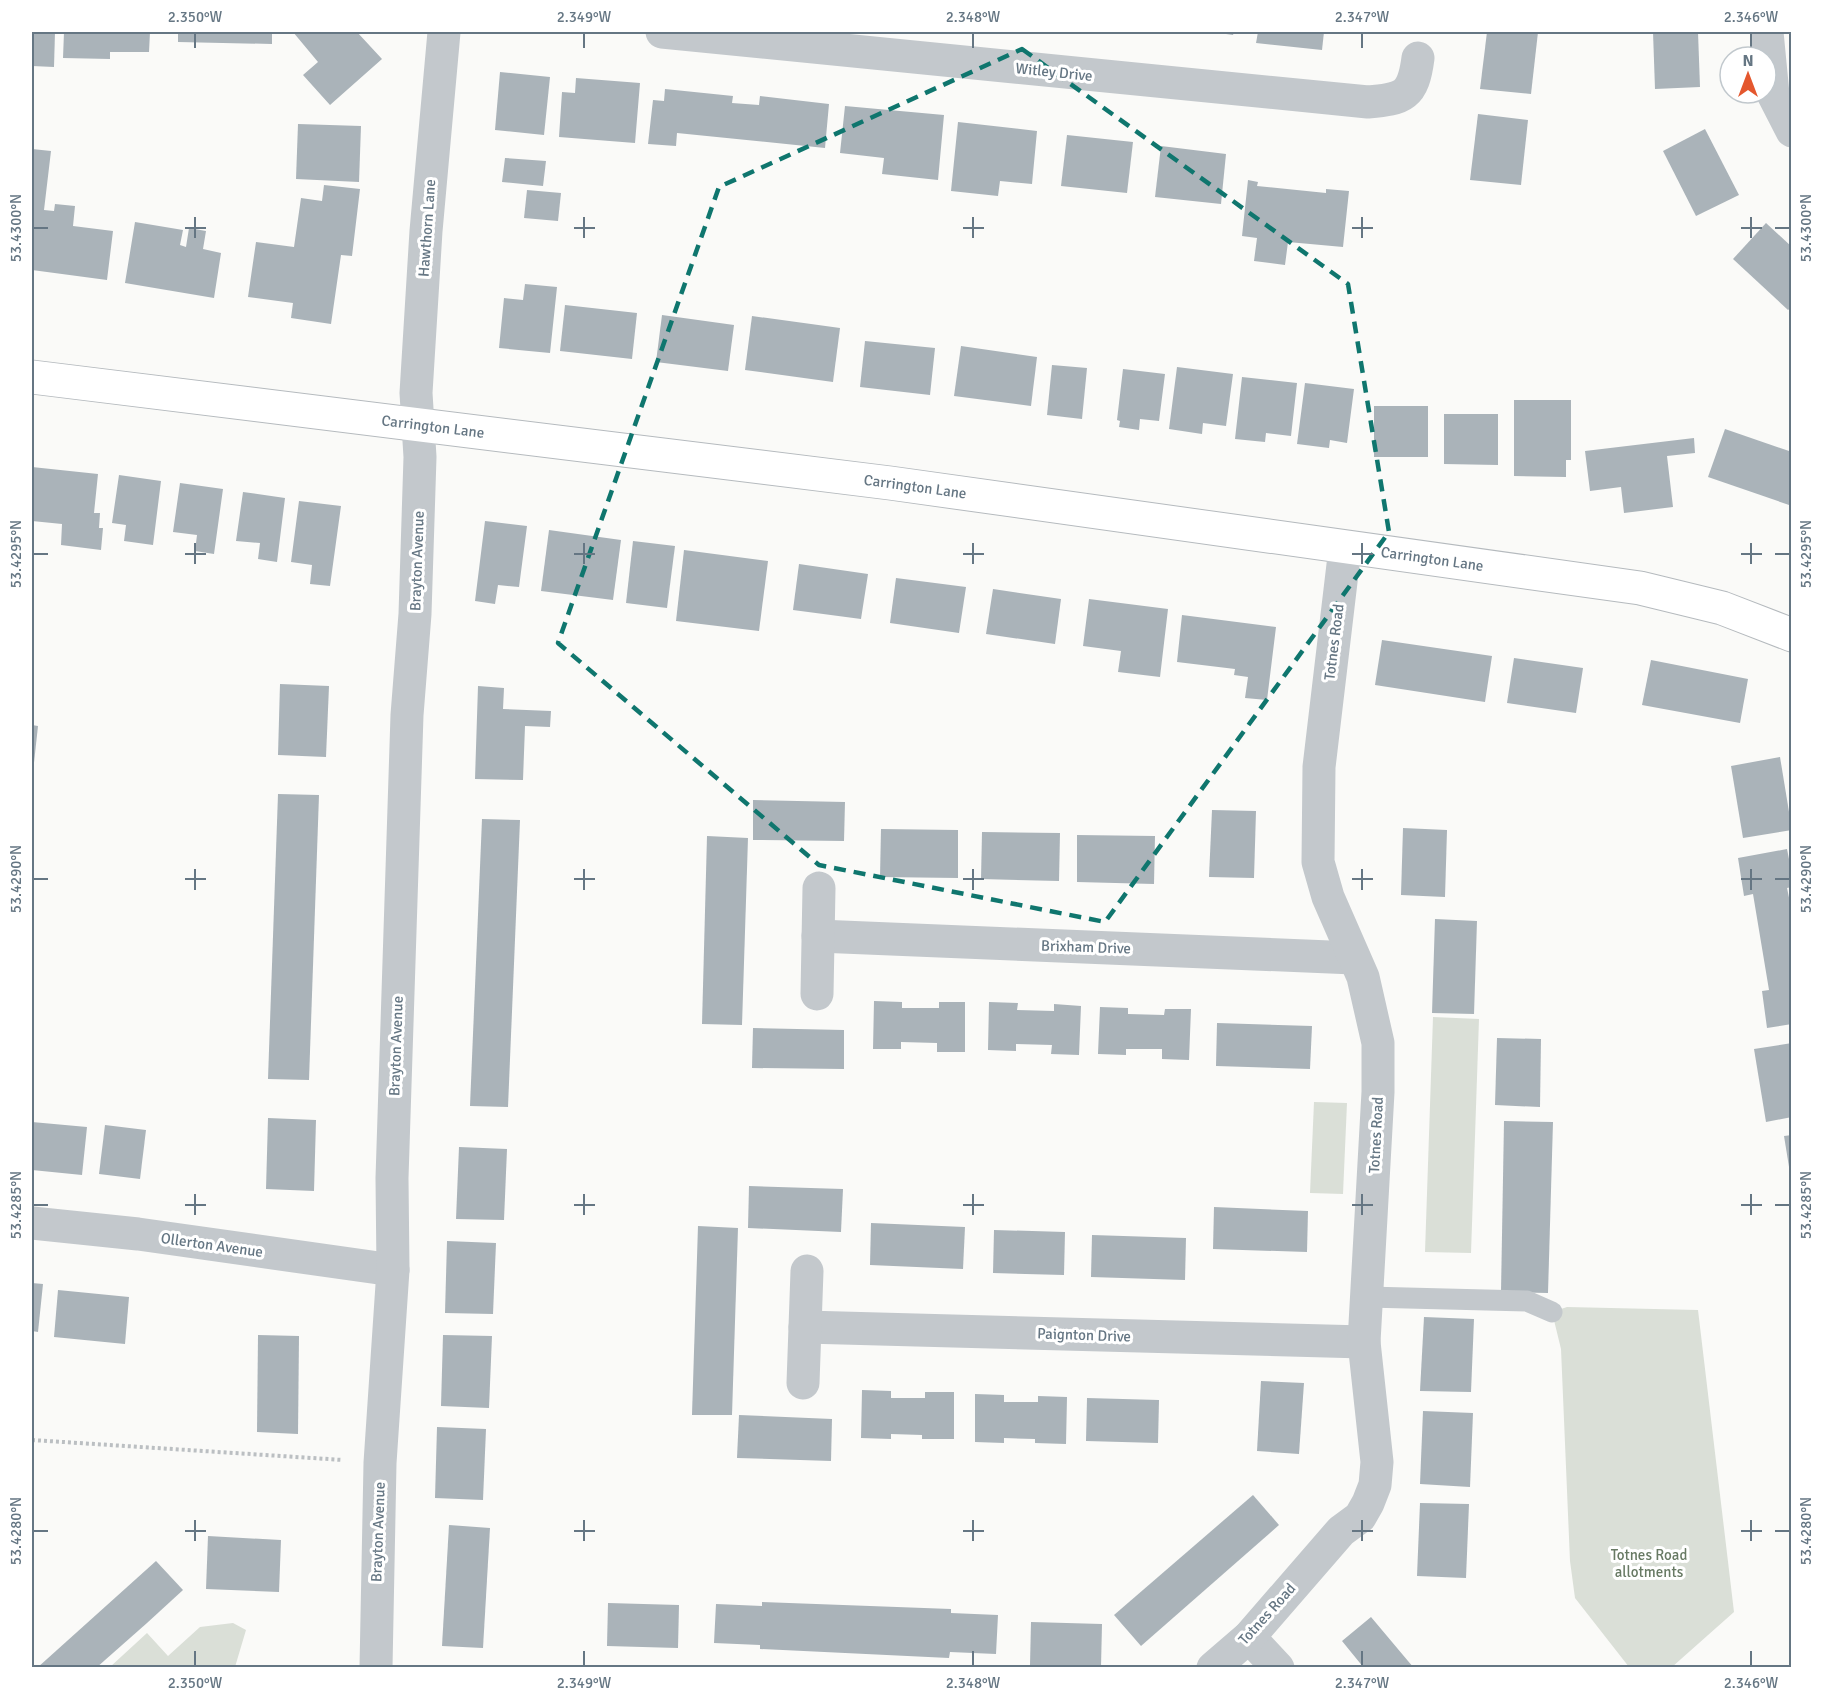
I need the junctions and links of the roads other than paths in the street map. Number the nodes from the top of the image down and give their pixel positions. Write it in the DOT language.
graph roads {
  1 [pos="444,32"];
  2 [pos="662,32"];
  3 [pos="1767,32"];
  4 [pos="1418,58"];
  5 [pos="1791,131"];
  6 [pos="32,377"];
  7 [pos="418,425"];
  8 [pos="1345,548"];
  9 [pos="1791,634"];
  10 [pos="819,888"];
  11 [pos="818,936"];
  12 [pos="1354,958"];
  13 [pos="817,994"];
  14 [pos="32,1223"];
  15 [pos="393,1270"];
  16 [pos="807,1271"];
  17 [pos="1367,1297"];
  18 [pos="1552,1312"];
  19 [pos="805,1327"];
  20 [pos="1364,1342"];
  21 [pos="803,1383"];
  22 [pos="1249,1637"];
  23 [pos="376,1668"];
  24 [pos="1213,1668"];
  25 [pos="1278,1668"];
  1 -- 7 [label="street, Hawthorn Lane"];
  2 -- 4 [label="street, Witley Drive"];
  3 -- 5 [label="street"];
  6 -- 7 [label="main road, Carrington Lane"];
  7 -- 8 [label="main road, Carrington Lane"];
  7 -- 15 [label="street, Brayton Avenue"];
  8 -- 9 [label="main road, Carrington Lane"];
  8 -- 12 [label="street, Totnes Road"];
  10 -- 11 [label="street"];
  11 -- 12 [label="street, Brixham Drive"];
  11 -- 13 [label="street"];
  12 -- 17 [label="street, Totnes Road"];
  14 -- 15 [label="street, Ollerton Avenue"];
  15 -- 23 [label="street, Brayton Avenue"];
  16 -- 19 [label="street"];
  17 -- 18 [label="lane"];
  17 -- 20 [label="street, Totnes Road"];
  19 -- 20 [label="street, Paignton Drive"];
  19 -- 21 [label="street"];
  20 -- 22 [label="street, Totnes Road"];
  22 -- 24 [label="street, Totnes Road"];
  22 -- 25 [label="street"];
}
